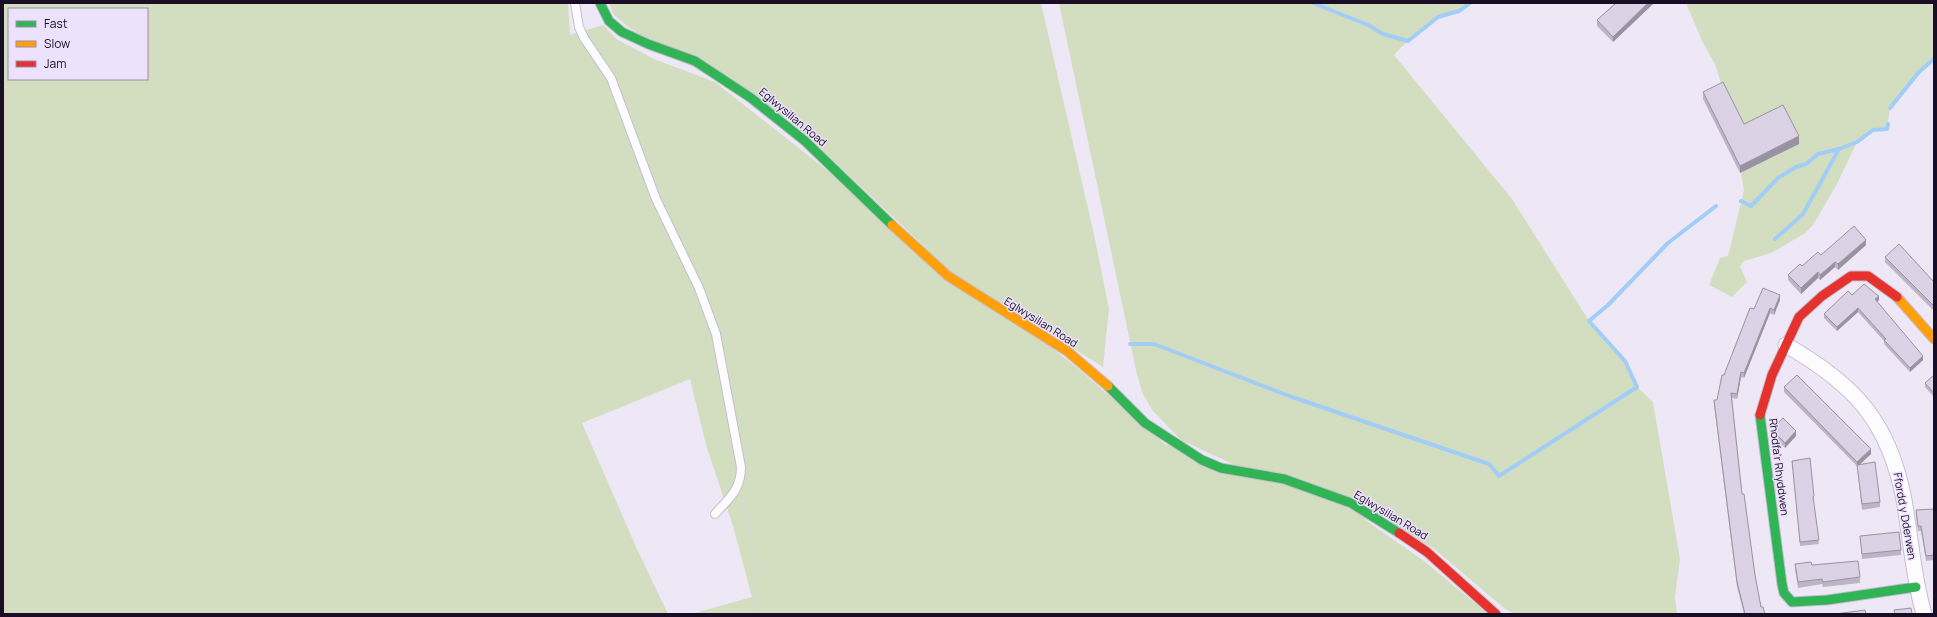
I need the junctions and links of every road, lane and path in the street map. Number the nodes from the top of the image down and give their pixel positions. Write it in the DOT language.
graph roads {
  1 [pos="575,3"];
  2 [pos="600,3"];
  3 [pos="1934,339"];
  4 [pos="1786,345"];
  5 [pos="740,482"];
  6 [pos="714,514"];
  7 [pos="1916,587"];
  8 [pos="1791,608"];
  9 [pos="758,614"];
  10 [pos="1496,614"];
  11 [pos="1924,614"];
  1 -- 5 [label="lane"];
  2 -- 10 [label="street, Eglwysilian Road"];
  3 -- 4 [label="street, Rhodfa'r Rhyddwen"];
  4 -- 7 [label="street, Ffordd y Dderwen"];
  4 -- 8 [label="street, Rhodfa'r Rhyddwen"];
  5 -- 6 [label="lane"];
  5 -- 9 [label="path"];
  7 -- 8 [label="street, Rhodfa'r Rhyddwen"];
  7 -- 11 [label="street, Ffordd y Dderwen"];
}
